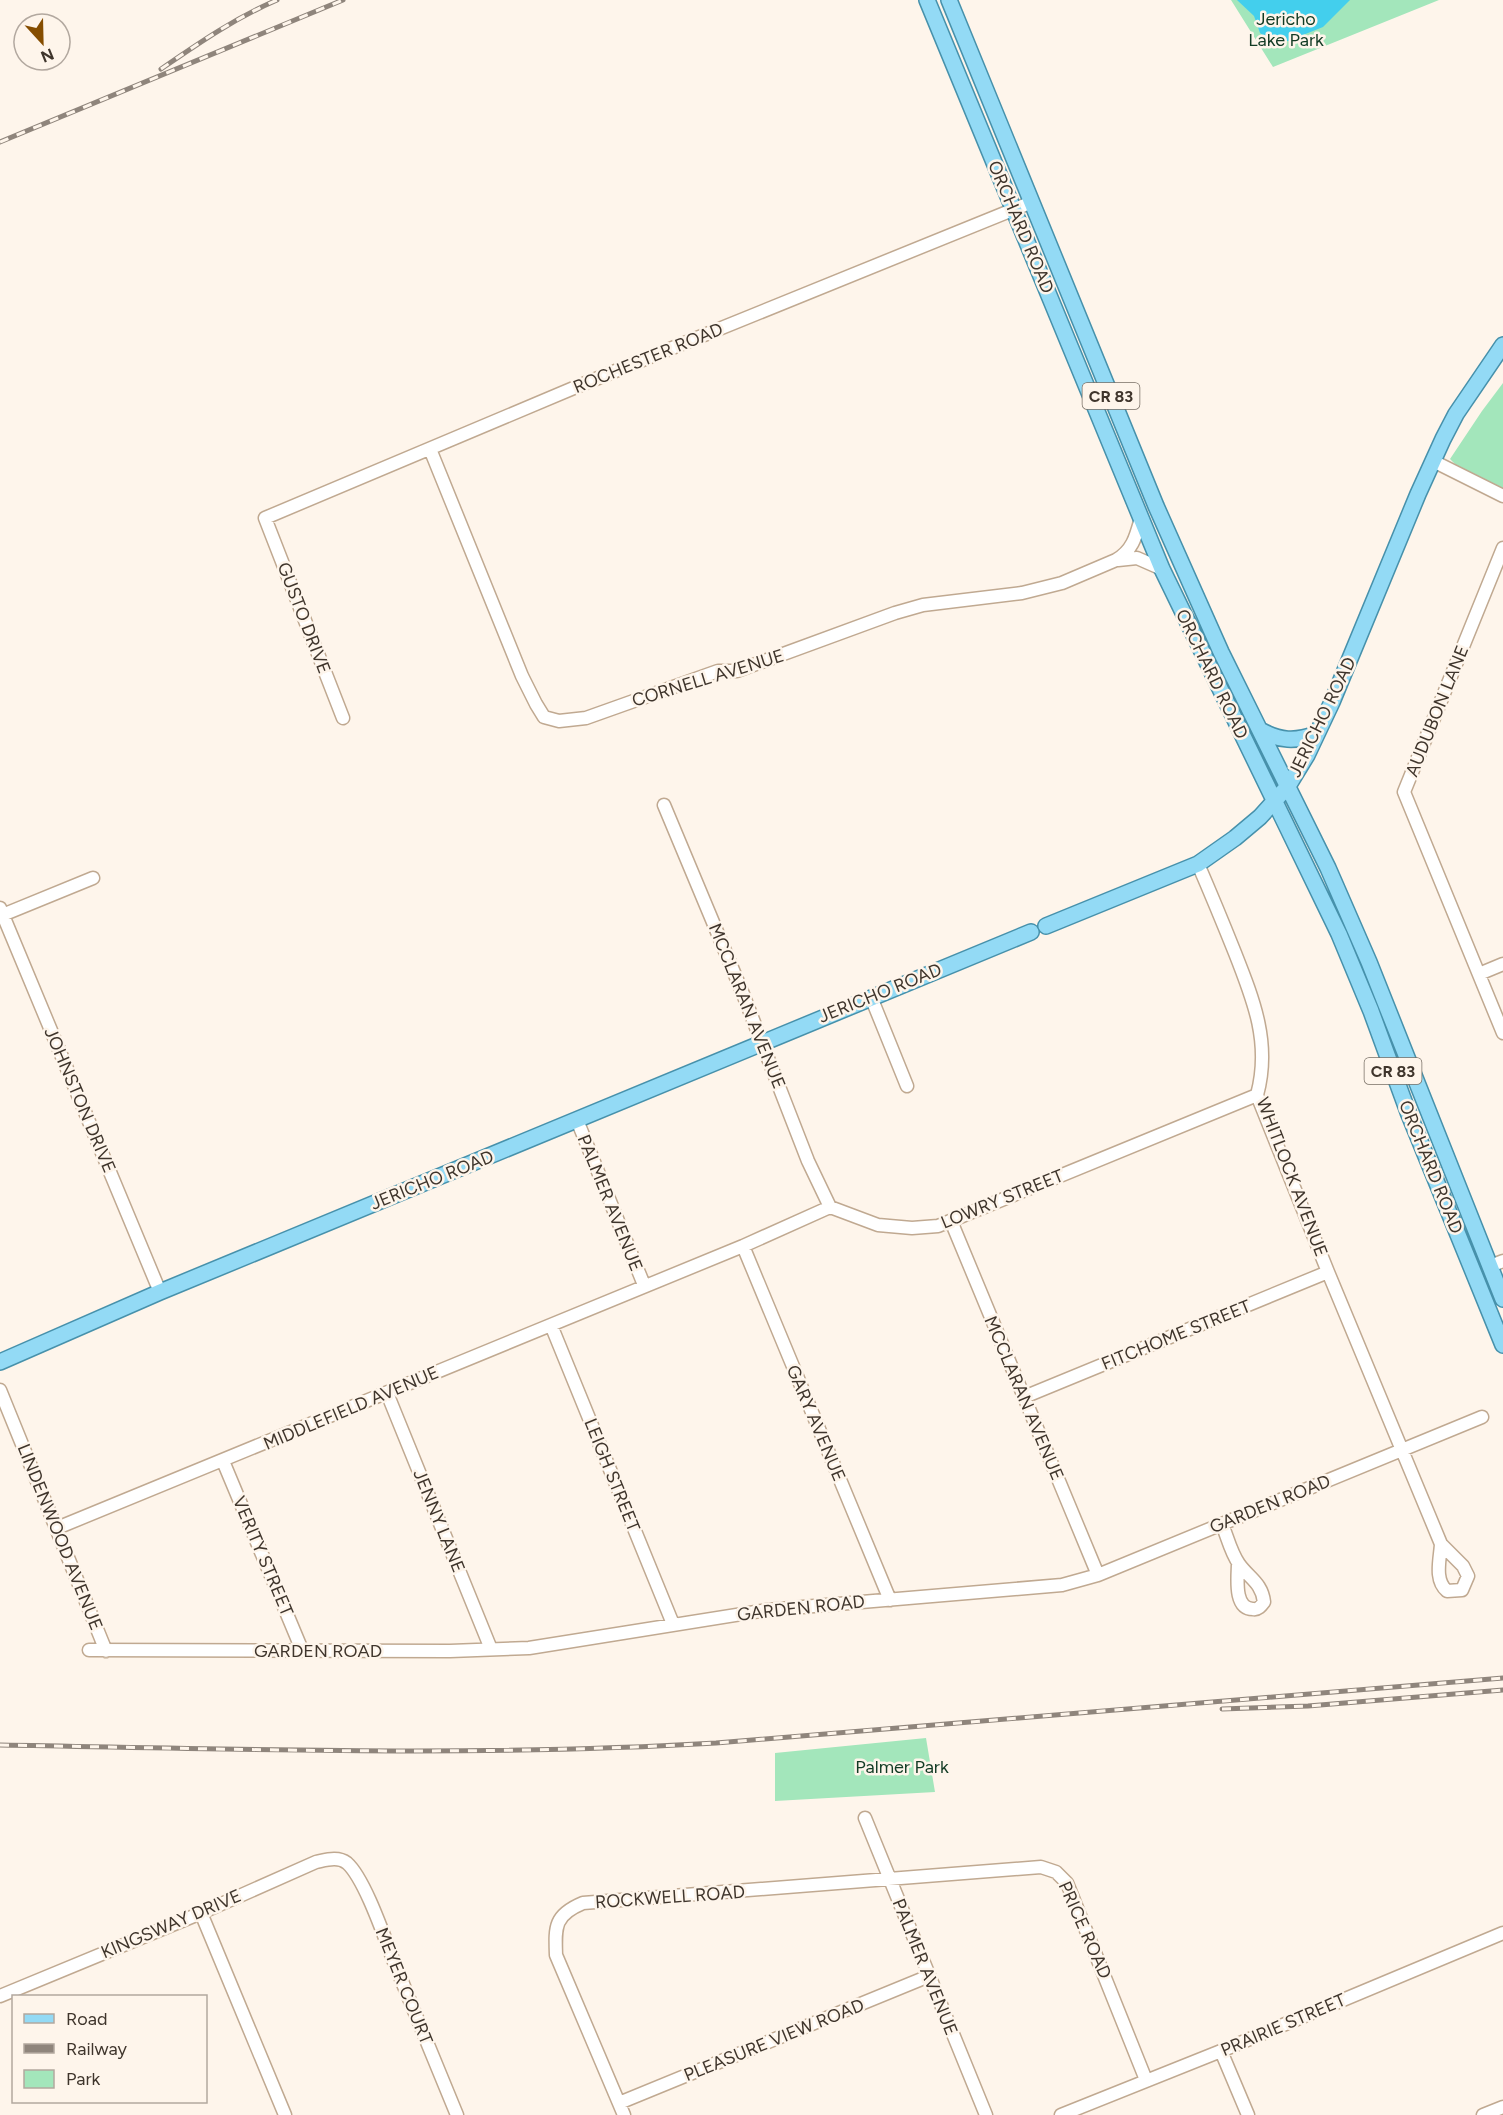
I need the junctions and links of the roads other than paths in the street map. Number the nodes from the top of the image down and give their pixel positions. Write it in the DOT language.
graph roads {
  1 [pos="927,0"];
  2 [pos="949,0"];
  3 [pos="1032,202"];
  4 [pos="1014,209"];
  5 [pos="1503,345"];
  6 [pos="430,449"];
  7 [pos="1433,461"];
  8 [pos="1503,496"];
  9 [pos="265,518"];
  10 [pos="1141,518"];
  11 [pos="1503,549"];
  12 [pos="1116,560"];
  13 [pos="1162,569"];
  14 [pos="343,718"];
  15 [pos="1260,730"];
  16 [pos="1316,734"];
  17 [pos="1288,786"];
  18 [pos="1274,801"];
  19 [pos="664,805"];
  20 [pos="1198,864"];
  21 [pos="93,878"];
  22 [pos="1,912"];
  23 [pos="1046,926"];
  24 [pos="1031,932"];
  25 [pos="1503,964"];
  26 [pos="1479,974"];
  27 [pos="871,997"];
  28 [pos="1503,1033"];
  29 [pos="763,1043"];
  30 [pos="907,1086"];
  31 [pos="1257,1095"];
  32 [pos="576,1120"];
  33 [pos="830,1207"];
  34 [pos="951,1221"];
  35 [pos="743,1246"];
  36 [pos="1496,1263"];
  37 [pos="1328,1272"];
  38 [pos="644,1285"];
  39 [pos="160,1292"];
  40 [pos="1503,1299"];
  41 [pos="551,1325"];
  42 [pos="1503,1345"];
  43 [pos="0,1362"];
  44 [pos="0,1390"];
  45 [pos="387,1393"];
  46 [pos="1024,1397"];
  47 [pos="1482,1417"];
  48 [pos="1402,1450"];
  49 [pos="223,1461"];
  50 [pos="1222,1524"];
  51 [pos="57,1528"];
  52 [pos="1441,1544"];
  53 [pos="1238,1563"];
  54 [pos="1098,1575"];
  55 [pos="890,1600"];
  56 [pos="673,1624"];
  57 [pos="491,1649"];
  58 [pos="89,1650"];
  59 [pos="302,1650"];
  60 [pos="106,1651"];
  61 [pos="865,1818"];
  62 [pos="344,1862"];
  63 [pos="889,1880"];
  64 [pos="201,1913"];
  65 [pos="1503,1933"];
  66 [pos="929,1976"];
  67 [pos="0,1996"];
  68 [pos="1221,2051"];
  69 [pos="1146,2080"];
  70 [pos="1503,2107"];
  71 [pos="621,2109"];
  72 [pos="285,2115"];
  73 [pos="457,2115"];
  74 [pos="986,2115"];
  75 [pos="1061,2115"];
  76 [pos="1248,2115"];
  77 [pos="1484,2115"];
  1 -- 4 [label="main road, ORCHARD ROAD / CR 83"];
  2 -- 3 [label="main road, ORCHARD ROAD / CR 83"];
  3 -- 4 [label="street, ROCHESTER ROAD"];
  3 -- 15 [label="main road, ORCHARD ROAD / CR 83"];
  4 -- 6 [label="street, ROCHESTER ROAD"];
  4 -- 10 [label="main road, ORCHARD ROAD / CR 83"];
  5 -- 7 [label="main road, JERICHO ROAD"];
  6 -- 9 [label="street, ROCHESTER ROAD"];
  6 -- 12 [label="street, CORNELL AVENUE"];
  7 -- 8 [label="street"];
  7 -- 16 [label="main road, JERICHO ROAD"];
  9 -- 14 [label="street, GUSTO DRIVE"];
  10 -- 12 [label="street, CORNELL AVENUE"];
  10 -- 13 [label="main road, ORCHARD ROAD / CR 83"];
  11 -- 26 [label="street, AUDUBON LANE"];
  12 -- 13 [label="street, CORNELL AVENUE"];
  13 -- 18 [label="main road, ORCHARD ROAD / CR 83"];
  15 -- 16 [label="main road"];
  15 -- 17 [label="main road, ORCHARD ROAD / CR 83"];
  16 -- 17 [label="main road, JERICHO ROAD"];
  17 -- 18 [label="main road, JERICHO ROAD"];
  17 -- 36 [label="main road, ORCHARD ROAD / CR 83"];
  18 -- 20 [label="main road, JERICHO ROAD"];
  18 -- 42 [label="main road, ORCHARD ROAD / CR 83"];
  19 -- 29 [label="street, MCCLARAN AVENUE"];
  20 -- 23 [label="main road, JERICHO ROAD"];
  20 -- 31 [label="street, WHITLOCK AVENUE"];
  21 -- 22 [label="street"];
  22 -- 39 [label="street, JOHNSTON DRIVE"];
  23 -- 24 [label="street, JERICHO ROAD"];
  24 -- 27 [label="main road, JERICHO ROAD"];
  25 -- 26 [label="street"];
  26 -- 28 [label="street, AUDUBON LANE"];
  27 -- 29 [label="main road, JERICHO ROAD"];
  27 -- 30 [label="street"];
  29 -- 32 [label="main road, JERICHO ROAD"];
  29 -- 33 [label="street, MCCLARAN AVENUE"];
  31 -- 34 [label="street, LOWRY STREET"];
  31 -- 37 [label="street, WHITLOCK AVENUE"];
  32 -- 38 [label="street, PALMER AVENUE"];
  32 -- 39 [label="main road, JERICHO ROAD"];
  33 -- 34 [label="street, LOWRY STREET"];
  33 -- 35 [label="street"];
  34 -- 46 [label="street, MCCLARAN AVENUE"];
  35 -- 38 [label="street"];
  35 -- 55 [label="street, GARY AVENUE"];
  36 -- 40 [label="main road, ORCHARD ROAD / CR 83"];
  37 -- 46 [label="street, FITCHOME STREET"];
  37 -- 48 [label="street, WHITLOCK AVENUE"];
  38 -- 41 [label="street, MIDDLEFIELD AVENUE"];
  39 -- 43 [label="main road, JERICHO ROAD"];
  41 -- 45 [label="street, MIDDLEFIELD AVENUE"];
  41 -- 56 [label="street, LEIGH STREET"];
  44 -- 51 [label="street, LINDENWOOD AVENUE"];
  45 -- 49 [label="street, MIDDLEFIELD AVENUE"];
  45 -- 57 [label="street, JENNY LANE"];
  46 -- 54 [label="street, MCCLARAN AVENUE"];
  47 -- 48 [label="street, GARDEN ROAD"];
  48 -- 50 [label="street, GARDEN ROAD"];
  48 -- 52 [label="street, WHITLOCK AVENUE"];
  49 -- 51 [label="street, MIDDLEFIELD AVENUE"];
  49 -- 59 [label="street, VERITY STREET"];
  50 -- 53 [label="street"];
  50 -- 54 [label="street, GARDEN ROAD"];
  51 -- 60 [label="street, LINDENWOOD AVENUE"];
  54 -- 55 [label="street, GARDEN ROAD"];
  55 -- 56 [label="street, GARDEN ROAD"];
  56 -- 57 [label="street, GARDEN ROAD"];
  57 -- 59 [label="street, GARDEN ROAD"];
  58 -- 60 [label="street, GARDEN ROAD"];
  59 -- 60 [label="street, GARDEN ROAD"];
  61 -- 63 [label="street, PALMER AVENUE"];
  62 -- 64 [label="street, KINGSWAY DRIVE"];
  62 -- 73 [label="street, MEYER COURT"];
  63 -- 66 [label="street, PALMER AVENUE"];
  63 -- 69 [label="street, PRICE ROAD"];
  63 -- 71 [label="street, ROCKWELL ROAD"];
  64 -- 67 [label="street, KINGSWAY DRIVE"];
  64 -- 72 [label="street"];
  65 -- 68 [label="street, PRAIRIE STREET"];
  66 -- 71 [label="street, PLEASURE VIEW ROAD"];
  66 -- 74 [label="street, PALMER AVENUE"];
  68 -- 69 [label="street, PRAIRIE STREET"];
  68 -- 76 [label="street"];
  69 -- 75 [label="street, PRAIRIE STREET"];
  70 -- 77 [label="street"];
}
